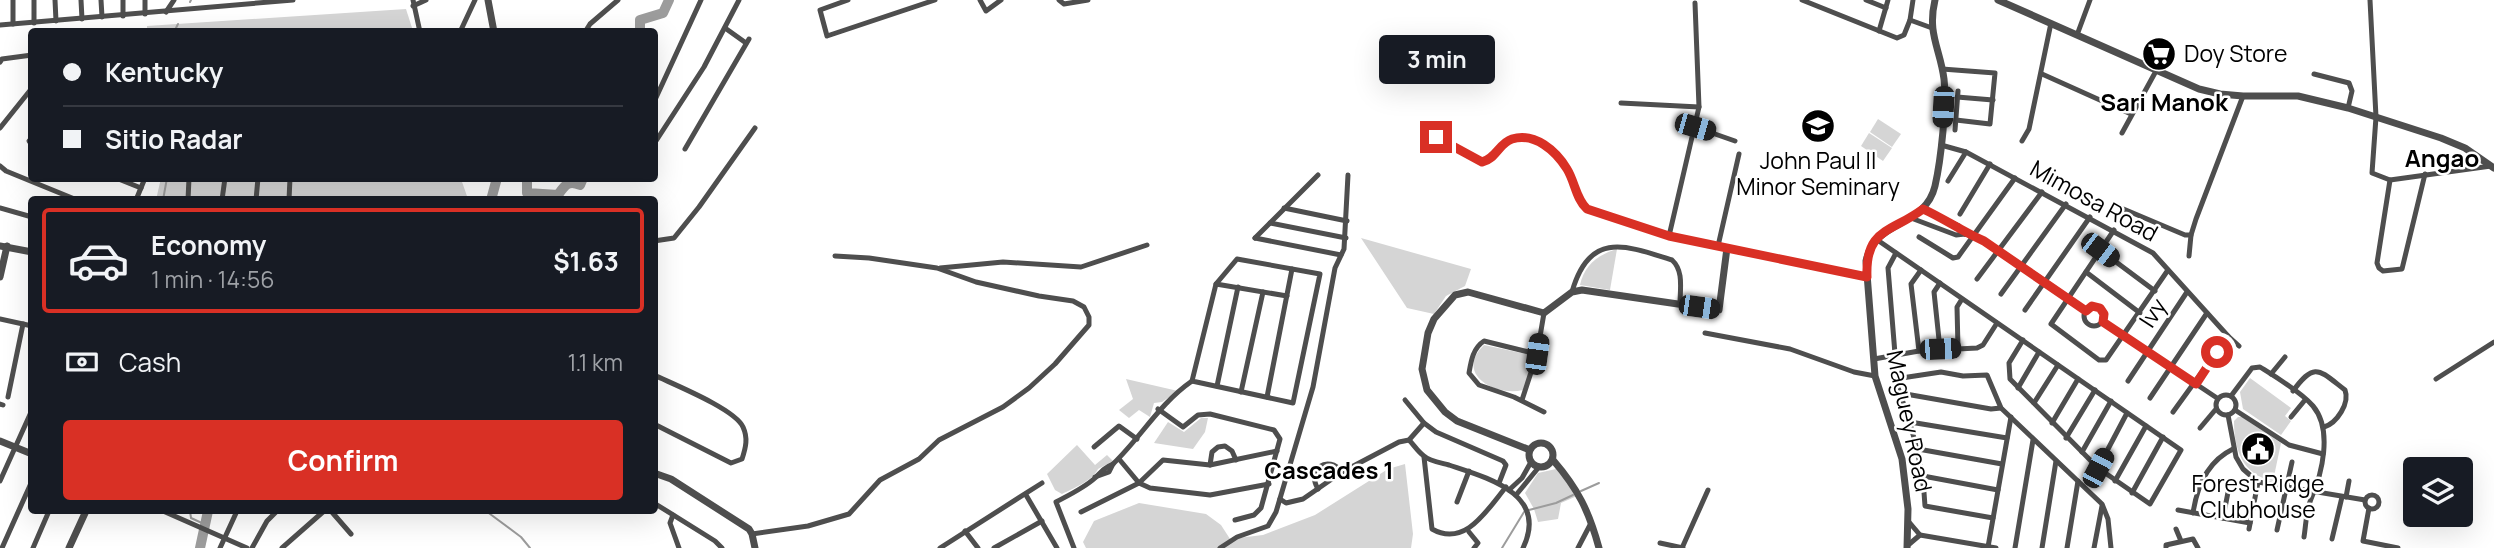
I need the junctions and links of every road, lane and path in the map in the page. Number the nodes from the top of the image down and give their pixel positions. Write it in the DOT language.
graph roads {
  1 [pos="13,0"];
  2 [pos="34,0"];
  3 [pos="55,0"];
  4 [pos="81,0"];
  5 [pos="101,0"];
  6 [pos="123,0"];
  7 [pos="145,0"];
  8 [pos="174,0"];
  9 [pos="215,0"];
  10 [pos="284,0"];
  11 [pos="293,0"];
  12 [pos="426,0"];
  13 [pos="475,0"];
  14 [pos="488,0"];
  15 [pos="618,0"];
  16 [pos="701,0"];
  17 [pos="739,0"];
  18 [pos="848,0"];
  19 [pos="935,0"];
  20 [pos="980,0"];
  21 [pos="1001,0"];
  22 [pos="1059,0"];
  23 [pos="1088,0"];
  24 [pos="1802,0"];
  25 [pos="1866,0"];
  26 [pos="1888,0"];
  27 [pos="1913,0"];
  28 [pos="1935,0"];
  29 [pos="1998,0"];
  30 [pos="2090,0"];
  31 [pos="2370,0"];
  32 [pos="413,3"];
  33 [pos="1695,3"];
  34 [pos="214,8"];
  35 [pos="1886,8"];
  36 [pos="166,12"];
  37 [pos="145,14"];
  38 [pos="123,16"];
  39 [pos="102,17"];
  40 [pos="82,19"];
  41 [pos="1910,20"];
  42 [pos="55,21"];
  43 [pos="34,23"];
  44 [pos="2051,23"];
  45 [pos="13,24"];
  46 [pos="0,25"];
  47 [pos="419,28"];
  48 [pos="462,28"];
  49 [pos="493,28"];
  50 [pos="588,28"];
  51 [pos="725,28"];
  52 [pos="1932,29"];
  53 [pos="1879,31"];
  54 [pos="2077,35"];
  55 [pos="28,56"];
  56 [pos="0,62"];
  57 [pos="1942,69"];
  58 [pos="2156,71"];
  59 [pos="2042,74"];
  60 [pos="2314,74"];
  61 [pos="28,93"];
  62 [pos="658,93"];
  63 [pos="2243,96"];
  64 [pos="1993,100"];
  65 [pos="1621,103"];
  66 [pos="1699,107"];
  67 [pos="2348,108"];
  68 [pos="2131,114"];
  69 [pos="2376,117"];
  70 [pos="1956,120"];
  71 [pos="1695,127"];
  72 [pos="0,128"];
  73 [pos="755,128"];
  74 [pos="1955,130"];
  75 [pos="2122,133"];
  76 [pos="1436,137"];
  77 [pos="658,138"];
  78 [pos="1735,141"];
  79 [pos="2022,141"];
  80 [pos="1941,145"];
  81 [pos="685,149"];
  82 [pos="1966,152"];
  83 [pos="1739,154"];
  84 [pos="1990,164"];
  85 [pos="0,166"];
  86 [pos="2493,166"];
  87 [pos="2425,174"];
  88 [pos="1318,175"];
  89 [pos="1348,176"];
  90 [pos="2015,178"];
  91 [pos="28,180"];
  92 [pos="2390,180"];
  93 [pos="1948,181"];
  94 [pos="33,182"];
  95 [pos="126,182"];
  96 [pos="143,182"];
  97 [pos="141,188"];
  98 [pos="2042,192"];
  99 [pos="67,196"];
  100 [pos="138,196"];
  101 [pos="2066,204"];
  102 [pos="0,208"];
  103 [pos="1284,208"];
  104 [pos="2122,208"];
  105 [pos="1923,209"];
  106 [pos="1960,214"];
  107 [pos="28,216"];
  108 [pos="2090,217"];
  109 [pos="1911,218"];
  110 [pos="1347,221"];
  111 [pos="1270,223"];
  112 [pos="2114,230"];
  113 [pos="1965,234"];
  114 [pos="2191,235"];
  115 [pos="1669,236"];
  116 [pos="1974,236"];
  117 [pos="1919,237"];
  118 [pos="1346,238"];
  119 [pos="1875,239"];
  120 [pos="658,240"];
  121 [pos="1147,245"];
  122 [pos="3,246"];
  123 [pos="1718,246"];
  124 [pos="1727,248"];
  125 [pos="1999,250"];
  126 [pos="2100,250"];
  127 [pos="28,251"];
  128 [pos="1896,253"];
  129 [pos="1341,255"];
  130 [pos="835,256"];
  131 [pos="2189,256"];
  132 [pos="2021,265"];
  133 [pos="937,268"];
  134 [pos="1292,269"];
  135 [pos="1921,270"];
  136 [pos="2168,270"];
  137 [pos="2086,272"];
  138 [pos="0,277"];
  139 [pos="1867,277"];
  140 [pos="1977,279"];
  141 [pos="2045,281"];
  142 [pos="1216,284"];
  143 [pos="1940,284"];
  144 [pos="1238,287"];
  145 [pos="2155,290"];
  146 [pos="1263,292"];
  147 [pos="1572,292"];
  148 [pos="2187,292"];
  149 [pos="2001,294"];
  150 [pos="1287,296"];
  151 [pos="2068,298"];
  152 [pos="1962,299"];
  153 [pos="1680,304"];
  154 [pos="2025,310"];
  155 [pos="2086,311"];
  156 [pos="1544,313"];
  157 [pos="2140,313"];
  158 [pos="2207,313"];
  159 [pos="0,319"];
  160 [pos="2103,322"];
  161 [pos="1997,323"];
  162 [pos="23,324"];
  163 [pos="28,325"];
  164 [pos="1705,333"];
  165 [pos="2124,336"];
  166 [pos="2228,336"];
  167 [pos="2023,340"];
  168 [pos="2494,342"];
  169 [pos="2239,346"];
  170 [pos="1958,348"];
  171 [pos="1940,349"];
  172 [pos="1919,351"];
  173 [pos="2039,352"];
  174 [pos="2148,352"];
  175 [pos="1537,354"];
  176 [pos="1895,354"];
  177 [pos="2285,357"];
  178 [pos="1874,359"];
  179 [pos="2058,365"];
  180 [pos="2171,368"];
  181 [pos="2271,374"];
  182 [pos="1875,376"];
  183 [pos="658,377"];
  184 [pos="2078,379"];
  185 [pos="2436,379"];
  186 [pos="1192,381"];
  187 [pos="2128,381"];
  188 [pos="2196,384"];
  189 [pos="1217,386"];
  190 [pos="2018,388"];
  191 [pos="2095,390"];
  192 [pos="2293,391"];
  193 [pos="1241,392"];
  194 [pos="1900,393"];
  195 [pos="2231,396"];
  196 [pos="8,397"];
  197 [pos="1267,397"];
  198 [pos="2150,398"];
  199 [pos="2217,398"];
  200 [pos="1405,400"];
  201 [pos="1522,400"];
  202 [pos="2305,400"];
  203 [pos="2110,401"];
  204 [pos="2034,403"];
  205 [pos="2001,408"];
  206 [pos="1158,409"];
  207 [pos="2216,409"];
  208 [pos="2235,410"];
  209 [pos="1544,412"];
  210 [pos="2173,412"];
  211 [pos="2127,413"];
  212 [pos="2228,415"];
  213 [pos="2011,417"];
  214 [pos="2291,417"];
  215 [pos="28,419"];
  216 [pos="1910,422"];
  217 [pos="2052,423"];
  218 [pos="1424,424"];
  219 [pos="2146,426"];
  220 [pos="658,427"];
  221 [pos="2324,427"];
  222 [pos="2200,428"];
  223 [pos="2163,437"];
  224 [pos="2007,438"];
  225 [pos="2066,438"];
  226 [pos="1137,439"];
  227 [pos="0,440"];
  228 [pos="1409,440"];
  229 [pos="2034,440"];
  230 [pos="1094,446"];
  231 [pos="15,447"];
  232 [pos="1918,449"];
  233 [pos="2233,449"];
  234 [pos="1530,450"];
  235 [pos="1277,451"];
  236 [pos="28,452"];
  237 [pos="2082,453"];
  238 [pos="2323,454"];
  239 [pos="1424,457"];
  240 [pos="1236,460"];
  241 [pos="1553,460"];
  242 [pos="1116,461"];
  243 [pos="2056,461"];
  244 [pos="1531,462"];
  245 [pos="2292,462"];
  246 [pos="2002,464"];
  247 [pos="1210,465"];
  248 [pos="1539,467"];
  249 [pos="2098,468"];
  250 [pos="1469,471"];
  251 [pos="1342,472"];
  252 [pos="658,474"];
  253 [pos="1923,476"];
  254 [pos="1,478"];
  255 [pos="2078,481"];
  256 [pos="2115,481"];
  257 [pos="2349,481"];
  258 [pos="2230,482"];
  259 [pos="2258,482"];
  260 [pos="1042,483"];
  261 [pos="1139,483"];
  262 [pos="1499,483"];
  263 [pos="1269,484"];
  264 [pos="2287,487"];
  265 [pos="1318,489"];
  266 [pos="1508,489"];
  267 [pos="28,490"];
  268 [pos="1708,490"];
  269 [pos="1998,490"];
  270 [pos="2316,492"];
  271 [pos="2132,493"];
  272 [pos="1026,495"];
  273 [pos="1516,495"];
  274 [pos="2344,497"];
  275 [pos="1280,499"];
  276 [pos="2365,500"];
  277 [pos="1457,502"];
  278 [pos="2102,504"];
  279 [pos="658,506"];
  280 [pos="2368,508"];
  281 [pos="2178,510"];
  282 [pos="1081,512"];
  283 [pos="2193,513"];
  284 [pos="48,514"];
  285 [pos="85,514"];
  286 [pos="170,514"];
  287 [pos="236,514"];
  288 [pos="275,514"];
  289 [pos="321,514"];
  290 [pos="334,514"];
  291 [pos="673,515"];
  292 [pos="1993,518"];
  293 [pos="2223,518"];
  294 [pos="1235,520"];
  295 [pos="1042,521"];
  296 [pos="1591,521"];
  297 [pos="1909,522"];
  298 [pos="2176,529"];
  299 [pos="2277,530"];
  300 [pos="965,531"];
  301 [pos="1469,532"];
  302 [pos="351,534"];
  303 [pos="752,534"];
  304 [pos="1922,535"];
  305 [pos="2304,537"];
  306 [pos="2393,537"];
  307 [pos="224,539"];
  308 [pos="2332,539"];
  309 [pos="2181,541"];
  310 [pos="1660,543"];
  311 [pos="1958,545"];
  312 [pos="1907,547"];
  313 [pos="1988,547"];
  314 [pos="2395,547"];
  315 [pos="2,548"];
  316 [pos="33,548"];
  317 [pos="69,548"];
  318 [pos="220,548"];
  319 [pos="250,548"];
  320 [pos="282,548"];
  321 [pos="679,548"];
  322 [pos="722,548"];
  323 [pos="755,548"];
  324 [pos="940,548"];
  325 [pos="978,548"];
  326 [pos="995,548"];
  327 [pos="1057,548"];
  328 [pos="1074,548"];
  329 [pos="1220,548"];
  330 [pos="1474,548"];
  331 [pos="1523,548"];
  332 [pos="1578,548"];
  333 [pos="1599,548"];
  334 [pos="1682,548"];
  335 [pos="1996,548"];
  336 [pos="2015,548"];
  337 [pos="2042,548"];
  338 [pos="2067,548"];
  339 [pos="2094,548"];
  340 [pos="2111,548"];
  341 [pos="2166,548"];
  342 [pos="2198,548"];
  1 -- 45 [label="street"];
  2 -- 43 [label="street"];
  3 -- 42 [label="street"];
  4 -- 40 [label="street"];
  5 -- 39 [label="street"];
  6 -- 38 [label="street"];
  7 -- 37 [label="street"];
  8 -- 36 [label="street"];
  9 -- 34 [label="street"];
  10 -- 11 [label="street"];
  10 -- 34 [label="street"];
  12 -- 32 [label="street"];
  13 -- 48 [label="street"];
  14 -- 49 [label="street"];
  15 -- 50 [label="street"];
  16 -- 62 [label="street"];
  17 -- 51 [label="street"];
  18 -- 19 [label="street"];
  20 -- 21 [label="street"];
  22 -- 23 [label="street"];
  24 -- 53 [label="street"];
  25 -- 35 [label="street"];
  26 -- 35 [label="street"];
  27 -- 41 [label="street"];
  28 -- 52 [label="street"];
  29 -- 44 [label="street"];
  30 -- 54 [label="street"];
  31 -- 69 [label="street"];
  32 -- 47 [label="street"];
  33 -- 66 [label="street"];
  34 -- 36 [label="street"];
  35 -- 53 [label="street"];
  36 -- 37 [label="street"];
  37 -- 38 [label="street"];
  38 -- 39 [label="street"];
  39 -- 40 [label="street"];
  40 -- 42 [label="street"];
  41 -- 52 [label="street"];
  41 -- 53 [label="street"];
  42 -- 43 [label="street"];
  43 -- 45 [label="street"];
  44 -- 54 [label="street"];
  44 -- 59 [label="street"];
  45 -- 46 [label="street"];
  51 -- 77 [label="street"];
  51 -- 81 [label="street"];
  52 -- 57 [label="street"];
  54 -- 58 [label="street"];
  55 -- 56 [label="street"];
  57 -- 64 [label="street"];
  57 -- 80 [label="street"];
  58 -- 63 [label="street"];
  58 -- 68 [label="street"];
  59 -- 68 [label="street"];
  59 -- 79 [label="street"];
  60 -- 67 [label="street"];
  61 -- 72 [label="street"];
  63 -- 67 [label="street"];
  63 -- 114 [label="street"];
  64 -- 70 [label="street"];
  64 -- 70 [label="street"];
  65 -- 66 [label="street"];
  66 -- 71 [label="street"];
  67 -- 69 [label="street"];
  68 -- 75 [label="street"];
  69 -- 86 [label="street"];
  69 -- 92 [label="street"];
  70 -- 74 [label="street"];
  71 -- 78 [label="street"];
  71 -- 115 [label="street"];
  73 -- 120 [label="street"];
  76 -- 115 [label="street"];
  80 -- 82 [label="street, Mimosa Road"];
  80 -- 105 [label="street"];
  82 -- 84 [label="street, Mimosa Road"];
  82 -- 93 [label="street"];
  83 -- 123 [label="street"];
  84 -- 90 [label="street, Mimosa Road"];
  84 -- 106 [label="street"];
  85 -- 91 [label="street"];
  86 -- 87 [label="street"];
  87 -- 92 [label="street"];
  87 -- 92 [label="street"];
  88 -- 103 [label="street"];
  89 -- 110 [label="street"];
  90 -- 98 [label="street, Mimosa Road"];
  90 -- 116 [label="street"];
  94 -- 99 [label="street"];
  95 -- 97 [label="street"];
  96 -- 97 [label="street"];
  97 -- 100 [label="street"];
  98 -- 101 [label="street, Mimosa Road"];
  98 -- 125 [label="street"];
  101 -- 108 [label="street, Mimosa Road"];
  101 -- 132 [label="street"];
  102 -- 107 [label="street"];
  103 -- 110 [label="street"];
  103 -- 111 [label="street"];
  104 -- 114 [label="street"];
  105 -- 109 [label="street"];
  105 -- 113 [label="street"];
  108 -- 112 [label="street, Mimosa Road"];
  108 -- 141 [label="street"];
  109 -- 113 [label="street"];
  109 -- 119 [label="street"];
  110 -- 118 [label="street"];
  111 -- 118 [label="street"];
  111 -- 129 [label="street"];
  112 -- 126 [label="street"];
  112 -- 136 [label="street, Mimosa Road"];
  113 -- 116 [label="street"];
  114 -- 131 [label="street"];
  115 -- 123 [label="street"];
  116 -- 117 [label="street"];
  116 -- 125 [label="street"];
  118 -- 129 [label="street"];
  119 -- 128 [label="street"];
  119 -- 139 [label="street, Maguey Road"];
  121 -- 133 [label="street"];
  122 -- 127 [label="street"];
  122 -- 138 [label="street"];
  123 -- 124 [label="street"];
  124 -- 139 [label="street"];
  124 -- 153 [label="street"];
  125 -- 132 [label="street"];
  125 -- 140 [label="street"];
  126 -- 137 [label="street"];
  126 -- 145 [label="street"];
  128 -- 135 [label="street"];
  128 -- 176 [label="street"];
  129 -- 275 [label="street"];
  130 -- 133 [label="street"];
  132 -- 141 [label="street"];
  132 -- 149 [label="street"];
  133 -- 303 [label="street"];
  134 -- 142 [label="street"];
  134 -- 150 [label="street"];
  134 -- 197 [label="street"];
  135 -- 143 [label="street"];
  135 -- 172 [label="street"];
  136 -- 145 [label="street"];
  136 -- 148 [label="street, Mimosa Road"];
  137 -- 151 [label="street"];
  137 -- 157 [label="street"];
  139 -- 178 [label="street, Maguey Road"];
  141 -- 151 [label="street"];
  141 -- 154 [label="street"];
  142 -- 144 [label="street"];
  142 -- 186 [label="street"];
  143 -- 152 [label="street"];
  143 -- 171 [label="street"];
  144 -- 146 [label="street"];
  144 -- 189 [label="street"];
  145 -- 157 [label="street"];
  146 -- 150 [label="street"];
  146 -- 193 [label="street"];
  147 -- 153 [label="street"];
  147 -- 153 [label="street"];
  147 -- 156 [label="street"];
  148 -- 158 [label="street, Mimosa Road"];
  148 -- 174 [label="street, Ivy"];
  150 -- 197 [label="street"];
  151 -- 155 [label="street"];
  151 -- 165 [label="street"];
  152 -- 161 [label="street"];
  152 -- 170 [label="street"];
  155 -- 160 [label="street"];
  155 -- 160 [label="street"];
  156 -- 175 [label="street"];
  156 -- 234 [label="street"];
  157 -- 165 [label="street"];
  158 -- 166 [label="street, Mimosa Road"];
  158 -- 180 [label="street"];
  159 -- 162 [label="street"];
  160 -- 165 [label="street"];
  161 -- 167 [label="street"];
  161 -- 170 [label="street"];
  162 -- 163 [label="street"];
  162 -- 196 [label="street"];
  164 -- 182 [label="street"];
  165 -- 174 [label="street"];
  166 -- 169 [label="street, Mimosa Road"];
  166 -- 188 [label="street"];
  167 -- 173 [label="street"];
  167 -- 190 [label="street"];
  168 -- 185 [label="street"];
  170 -- 171 [label="street"];
  171 -- 172 [label="street"];
  172 -- 176 [label="street"];
  173 -- 179 [label="street"];
  173 -- 190 [label="street"];
  174 -- 180 [label="street"];
  174 -- 187 [label="street, Ivy"];
  175 -- 201 [label="street"];
  175 -- 201 [label="street"];
  176 -- 178 [label="street"];
  177 -- 181 [label="street"];
  178 -- 182 [label="street, Maguey Road"];
  179 -- 184 [label="street"];
  179 -- 204 [label="street"];
  180 -- 188 [label="street"];
  180 -- 198 [label="street"];
  181 -- 192 [label="street"];
  181 -- 195 [label="street"];
  182 -- 297 [label="street, Maguey Road"];
  183 -- 220 [label="street"];
  184 -- 191 [label="street"];
  184 -- 217 [label="street"];
  186 -- 189 [label="street"];
  186 -- 206 [label="street"];
  188 -- 199 [label="street"];
  188 -- 210 [label="street"];
  189 -- 193 [label="street"];
  190 -- 204 [label="street"];
  191 -- 203 [label="street"];
  191 -- 225 [label="street"];
  192 -- 202 [label="street"];
  192 -- 221 [label="street"];
  193 -- 197 [label="street"];
  194 -- 205 [label="street"];
  194 -- 205 [label="street"];
  194 -- 216 [label="street"];
  195 -- 199 [label="street"];
  195 -- 208 [label="street"];
  199 -- 207 [label="street"];
  200 -- 218 [label="street"];
  201 -- 209 [label="street"];
  202 -- 214 [label="street"];
  202 -- 221 [label="street"];
  203 -- 211 [label="street"];
  203 -- 237 [label="street"];
  204 -- 217 [label="street"];
  205 -- 213 [label="street"];
  206 -- 226 [label="street"];
  206 -- 235 [label="street"];
  207 -- 212 [label="street"];
  207 -- 222 [label="street"];
  208 -- 212 [label="street"];
  208 -- 238 [label="street"];
  211 -- 219 [label="street"];
  211 -- 249 [label="street"];
  212 -- 233 [label="street"];
  213 -- 224 [label="street"];
  213 -- 229 [label="street"];
  215 -- 231 [label="street"];
  216 -- 224 [label="street"];
  216 -- 232 [label="street"];
  217 -- 225 [label="street"];
  218 -- 228 [label="street"];
  218 -- 262 [label="street"];
  219 -- 223 [label="street"];
  219 -- 256 [label="street"];
  221 -- 238 [label="street"];
  223 -- 271 [label="street"];
  223 -- 271 [label="street"];
  224 -- 246 [label="street"];
  225 -- 237 [label="street"];
  226 -- 230 [label="street"];
  226 -- 242 [label="street"];
  227 -- 231 [label="street"];
  228 -- 239 [label="street"];
  228 -- 251 [label="street"];
  229 -- 243 [label="street"];
  229 -- 336 [label="street"];
  231 -- 236 [label="street"];
  231 -- 254 [label="street"];
  232 -- 246 [label="street"];
  232 -- 253 [label="street"];
  233 -- 259 [label="street"];
  233 -- 283 [label="street"];
  234 -- 241 [label="street"];
  234 -- 244 [label="street"];
  235 -- 240 [label="street"];
  235 -- 263 [label="street"];
  237 -- 249 [label="street"];
  238 -- 270 [label="street"];
  239 -- 250 [label="street"];
  239 -- 301 [label="street"];
  240 -- 247 [label="street"];
  240 -- 247 [label="street"];
  241 -- 248 [label="street"];
  241 -- 296 [label="street"];
  242 -- 261 [label="street"];
  242 -- 328 [label="street"];
  243 -- 255 [label="street"];
  243 -- 337 [label="street"];
  244 -- 248 [label="street"];
  244 -- 266 [label="street"];
  245 -- 264 [label="street"];
  246 -- 269 [label="street"];
  247 -- 261 [label="street"];
  248 -- 273 [label="street"];
  249 -- 256 [label="street"];
  250 -- 262 [label="street"];
  250 -- 277 [label="street"];
  251 -- 265 [label="street"];
  251 -- 265 [label="street"];
  252 -- 303 [label="street"];
  253 -- 269 [label="street"];
  253 -- 292 [label="street"];
  255 -- 278 [label="street"];
  255 -- 338 [label="street"];
  256 -- 271 [label="street"];
  257 -- 274 [label="street"];
  258 -- 293 [label="street"];
  259 -- 264 [label="street"];
  259 -- 293 [label="street"];
  260 -- 272 [label="street"];
  261 -- 263 [label="street"];
  261 -- 282 [label="street"];
  262 -- 266 [label="street"];
  263 -- 294 [label="street"];
  264 -- 270 [label="street"];
  264 -- 299 [label="street"];
  265 -- 275 [label="street"];
  266 -- 273 [label="street"];
  266 -- 301 [label="street"];
  267 -- 315 [label="street"];
  268 -- 334 [label="street"];
  269 -- 292 [label="street"];
  270 -- 274 [label="street"];
  270 -- 305 [label="street"];
  272 -- 295 [label="street"];
  272 -- 300 [label="street"];
  273 -- 331 [label="street"];
  274 -- 276 [label="street"];
  274 -- 308 [label="street"];
  275 -- 329 [label="street"];
  276 -- 280 [label="street"];
  276 -- 280 [label="street"];
  278 -- 339 [label="street"];
  278 -- 340 [label="street"];
  279 -- 291 [label="street"];
  280 -- 314 [label="street"];
  281 -- 283 [label="street"];
  283 -- 293 [label="street"];
  284 -- 316 [label="street"];
  285 -- 317 [label="street"];
  286 -- 307 [label="street"];
  287 -- 307 [label="street"];
  288 -- 319 [label="street"];
  289 -- 320 [label="street"];
  290 -- 302 [label="street"];
  291 -- 321 [label="street"];
  291 -- 322 [label="street"];
  292 -- 313 [label="street"];
  295 -- 326 [label="street"];
  295 -- 327 [label="street"];
  296 -- 332 [label="street"];
  296 -- 333 [label="street"];
  297 -- 304 [label="street"];
  297 -- 312 [label="street, Maguey Road"];
  298 -- 309 [label="street"];
  300 -- 324 [label="street"];
  300 -- 325 [label="street"];
  301 -- 330 [label="street"];
  303 -- 323 [label="street"];
  304 -- 311 [label="street"];
  304 -- 312 [label="street"];
  306 -- 314 [label="street"];
  307 -- 318 [label="street"];
  307 -- 319 [label="street"];
  309 -- 341 [label="street"];
  309 -- 342 [label="street"];
  310 -- 334 [label="street"];
  311 -- 313 [label="street"];
  313 -- 335 [label="street"];
}
